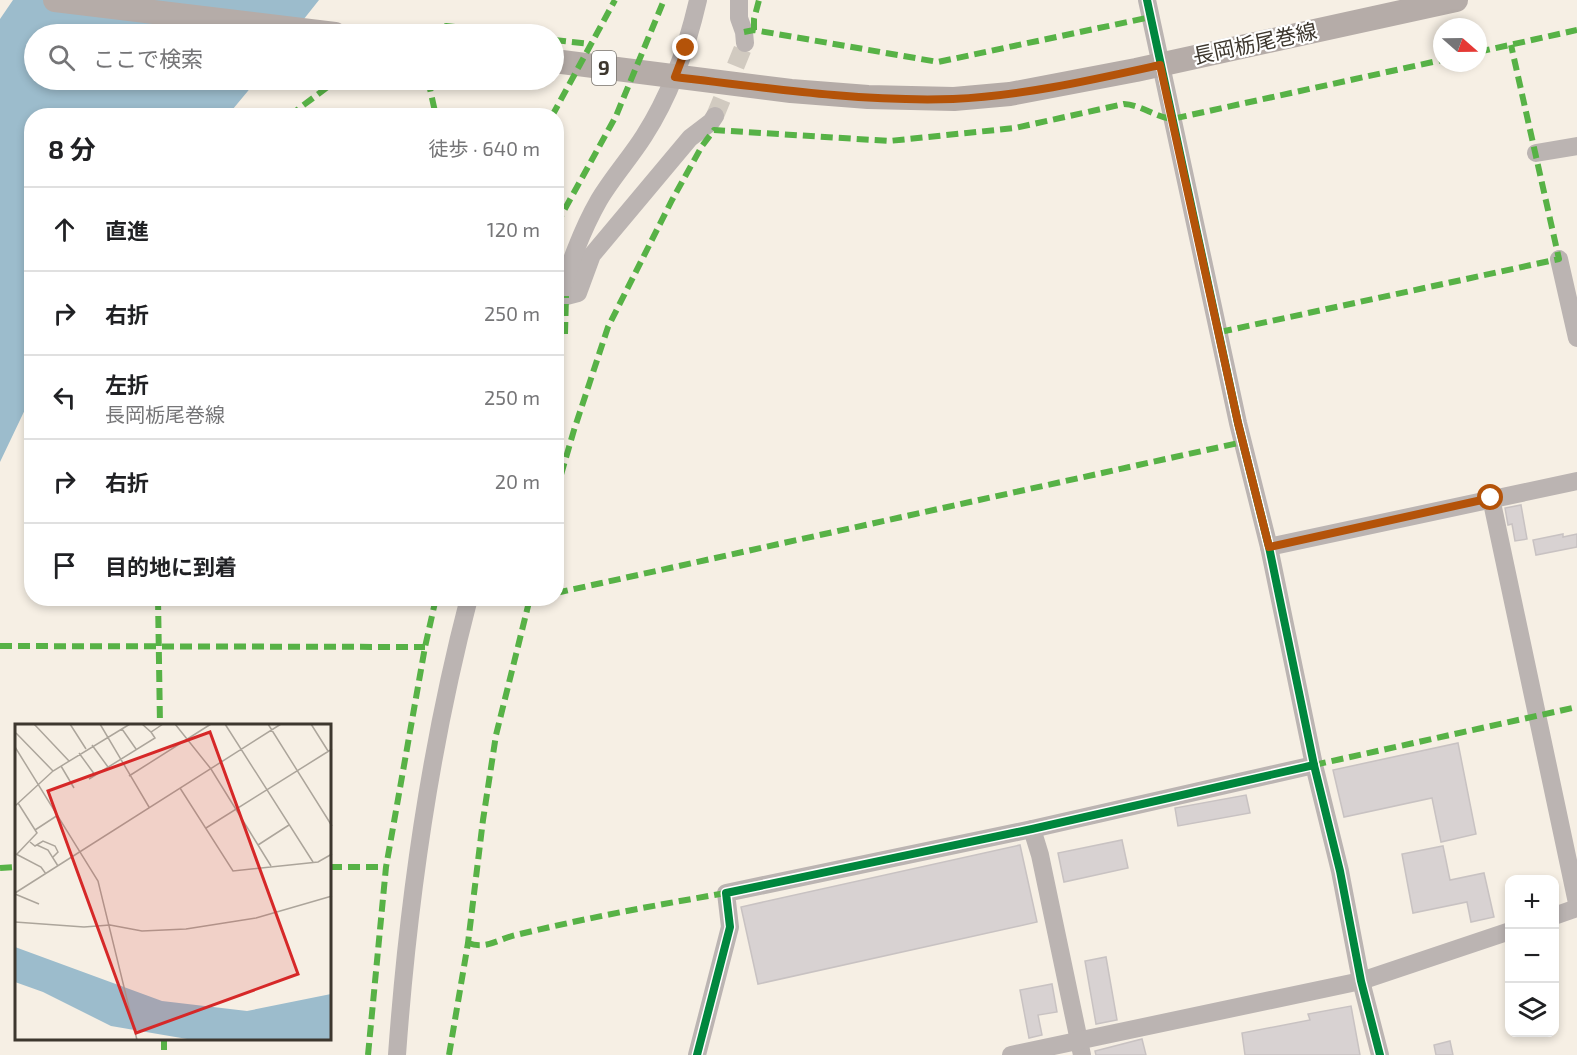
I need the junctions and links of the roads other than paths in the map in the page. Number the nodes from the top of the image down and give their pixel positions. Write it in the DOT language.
graph roads {
  1 [pos="55,0"];
  2 [pos="698,0"];
  3 [pos="739,0"];
  4 [pos="1147,0"];
  5 [pos="1456,0"];
  6 [pos="1413,5"];
  7 [pos="253,24"];
  8 [pos="745,43"];
  9 [pos="564,63"];
  10 [pos="1160,65"];
  11 [pos="664,75"];
  12 [pos="715,116"];
  13 [pos="1577,146"];
  14 [pos="1536,153"];
  15 [pos="1559,259"];
  16 [pos="564,284"];
  17 [pos="564,299"];
  18 [pos="1573,300"];
  19 [pos="1577,338"];
  20 [pos="1577,481"];
  21 [pos="1491,498"];
  22 [pos="1269,547"];
  23 [pos="467,606"];
  24 [pos="1314,765"];
  25 [pos="1032,829"];
  26 [pos="1577,903"];
  27 [pos="1577,908"];
  28 [pos="1559,914"];
  29 [pos="1505,932"];
  30 [pos="1361,981"];
  31 [pos="1081,1048"];
  32 [pos="397,1055"];
  33 [pos="697,1055"];
  34 [pos="1011,1055"];
  35 [pos="1380,1055"];
  1 -- 7 [label="main road"];
  2 -- 11 [label="street"];
  3 -- 8 [label="street"];
  4 -- 10 [label="street"];
  5 -- 6 [label="main road, 長岡栃尾巻線 / 9"];
  6 -- 10 [label="main road, 長岡栃尾巻線 / 9"];
  9 -- 11 [label="main road, 長岡栃尾巻線 / 9"];
  10 -- 11 [label="main road, 長岡栃尾巻線 / 9"];
  10 -- 22 [label="street"];
  11 -- 16 [label="street"];
  12 -- 17 [label="street"];
  13 -- 14 [label="street"];
  15 -- 18 [label="street"];
  18 -- 19 [label="street"];
  20 -- 21 [label="street"];
  21 -- 22 [label="street"];
  21 -- 26 [label="street"];
  22 -- 24 [label="street"];
  23 -- 32 [label="street"];
  24 -- 25 [label="street"];
  24 -- 30 [label="street"];
  25 -- 31 [label="street"];
  25 -- 33 [label="street"];
  27 -- 28 [label="street"];
  29 -- 30 [label="street"];
  30 -- 31 [label="street"];
  30 -- 35 [label="street"];
  31 -- 34 [label="street"];
}
